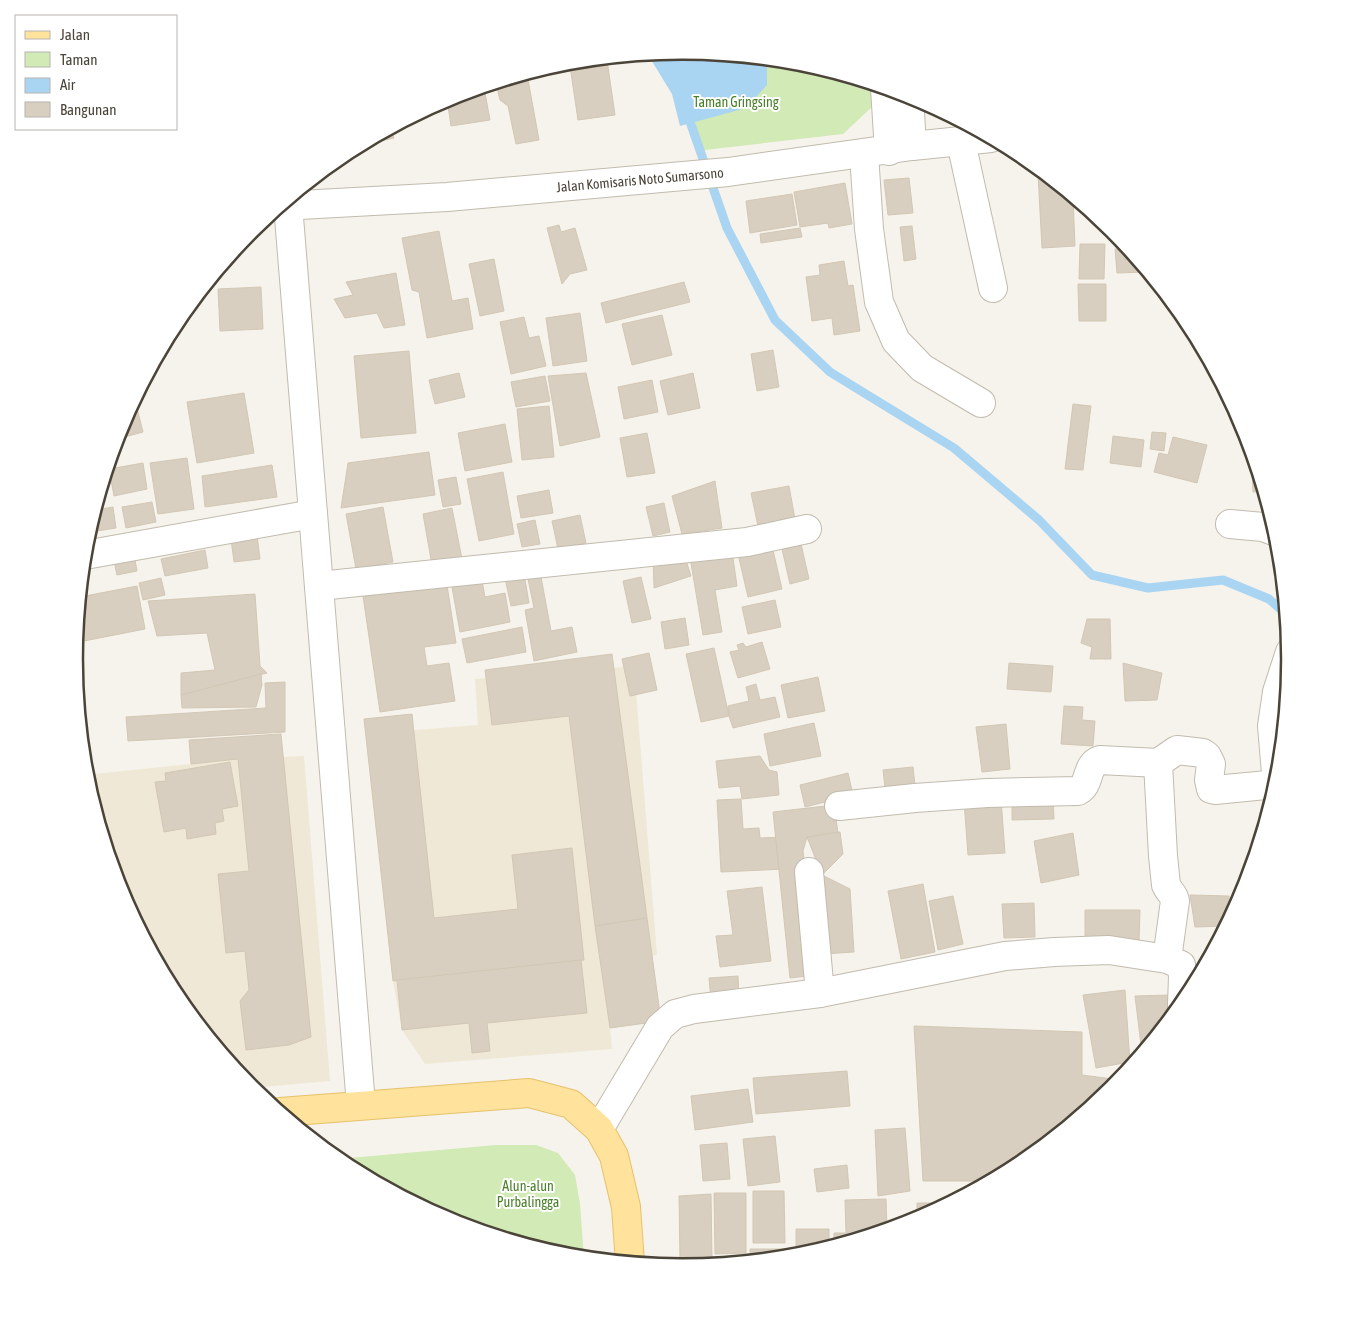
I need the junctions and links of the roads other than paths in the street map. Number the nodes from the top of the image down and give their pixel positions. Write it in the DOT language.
graph roads {
  1 [pos="885,96"];
  2 [pos="906,104"];
  3 [pos="981,139"];
  4 [pos="961,142"];
  5 [pos="888,150"];
  6 [pos="292,205"];
  7 [pos="285,211"];
  8 [pos="993,288"];
  9 [pos="982,403"];
  10 [pos="313,514"];
  11 [pos="1230,524"];
  12 [pos="807,528"];
  13 [pos="1267,529"];
  14 [pos="93,554"];
  15 [pos="318,586"];
  16 [pos="1282,678"];
  17 [pos="1274,753"];
  18 [pos="1158,762"];
  19 [pos="1268,785"];
  20 [pos="839,806"];
  21 [pos="809,872"];
  22 [pos="1167,958"];
  23 [pos="1182,991"];
  24 [pos="820,993"];
  25 [pos="361,1105"];
  26 [pos="289,1111"];
  27 [pos="599,1129"];
  28 [pos="630,1257"];
  1 -- 5 [label="street"];
  2 -- 5 [label="street"];
  3 -- 4 [label="street, Jalan Komisaris Noto Sumarsono"];
  4 -- 5 [label="street, Jalan Komisaris Noto Sumarsono"];
  4 -- 8 [label="street"];
  5 -- 6 [label="street, Jalan Komisaris Noto Sumarsono"];
  5 -- 9 [label="street"];
  7 -- 10 [label="street"];
  10 -- 14 [label="street"];
  10 -- 15 [label="street"];
  11 -- 13 [label="street"];
  12 -- 15 [label="street"];
  15 -- 25 [label="street"];
  16 -- 17 [label="street"];
  18 -- 19 [label="street"];
  18 -- 20 [label="street"];
  18 -- 22 [label="street"];
  21 -- 24 [label="street"];
  22 -- 23 [label="street"];
  22 -- 24 [label="street"];
  24 -- 27 [label="street"];
  25 -- 26 [label="main road"];
  25 -- 27 [label="main road"];
  27 -- 28 [label="main road"];
}
